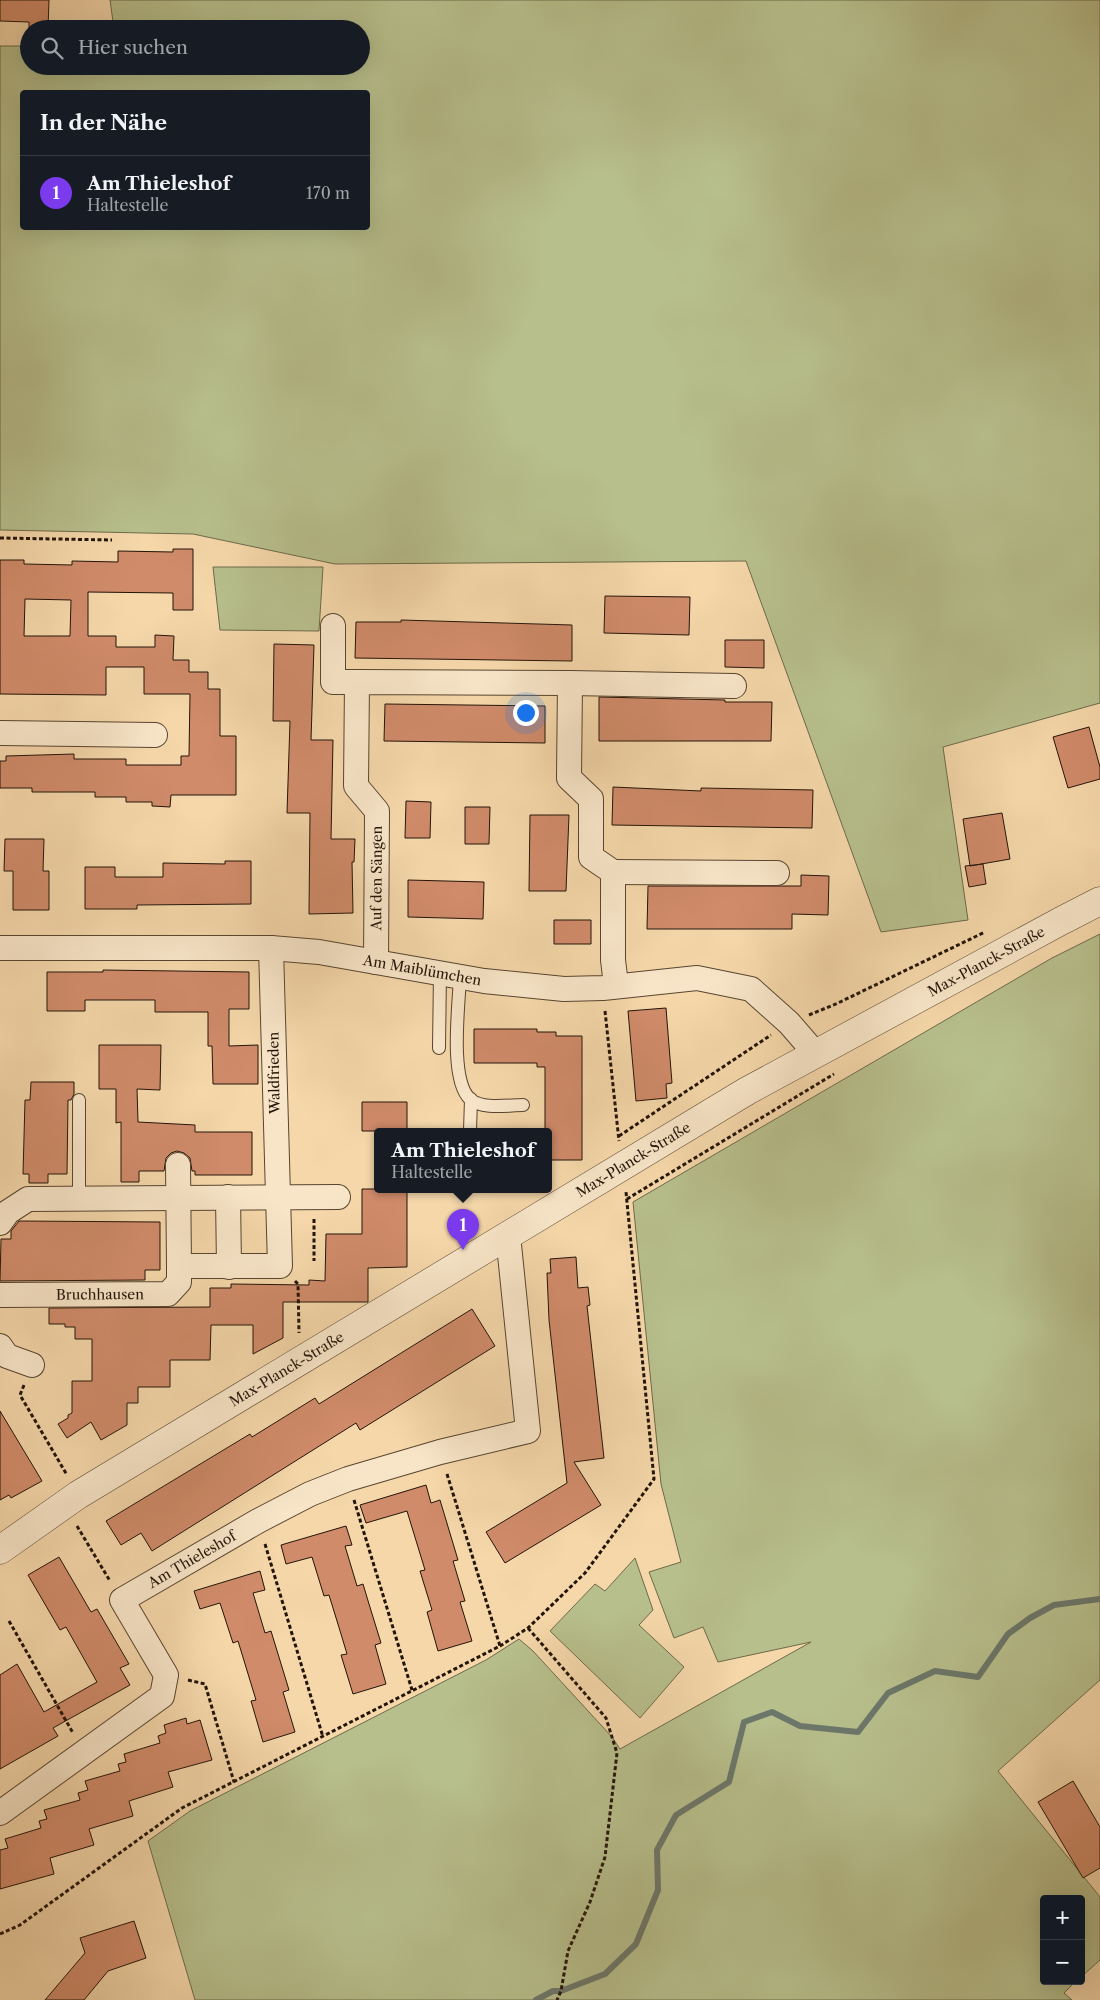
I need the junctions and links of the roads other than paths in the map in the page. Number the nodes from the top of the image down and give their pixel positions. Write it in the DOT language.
graph roads {
  1 [pos="333,626"];
  2 [pos="357,682"];
  3 [pos="570,683"];
  4 [pos="734,686"];
  5 [pos="0,733"];
  6 [pos="156,735"];
  7 [pos="613,872"];
  8 [pos="777,873"];
  9 [pos="1100,901"];
  10 [pos="0,948"];
  11 [pos="271,948"];
  12 [pos="376,962"];
  13 [pos="450,975"];
  14 [pos="609,986"];
  15 [pos="439,1048"];
  16 [pos="815,1054"];
  17 [pos="471,1099"];
  18 [pos="79,1100"];
  19 [pos="523,1105"];
  20 [pos="470,1128"];
  21 [pos="178,1165"];
  22 [pos="179,1197"];
  23 [pos="228,1197"];
  24 [pos="277,1197"];
  25 [pos="338,1197"];
  26 [pos="79,1198"];
  27 [pos="3,1213"];
  28 [pos="508,1235"];
  29 [pos="179,1266"];
  30 [pos="229,1267"];
  31 [pos="0,1295"];
  32 [pos="0,1346"];
  33 [pos="32,1366"];
  34 [pos="0,1550"];
  35 [pos="0,1813"];
  1 -- 2 [label="street"];
  2 -- 3 [label="street"];
  2 -- 12 [label="street, Auf den Sängen"];
  3 -- 4 [label="street"];
  3 -- 7 [label="street"];
  5 -- 6 [label="street"];
  7 -- 8 [label="street"];
  7 -- 14 [label="street"];
  9 -- 16 [label="street, Max-Planck-Straße"];
  10 -- 11 [label="street, Am Maiblümchen"];
  11 -- 12 [label="street, Am Maiblümchen"];
  11 -- 24 [label="street, Waldfrieden"];
  12 -- 13 [label="street, Am Maiblümchen"];
  13 -- 14 [label="street, Am Maiblümchen"];
  13 -- 15 [label="lane"];
  13 -- 17 [label="lane"];
  14 -- 16 [label="street, Am Maiblümchen"];
  16 -- 28 [label="street, Max-Planck-Straße"];
  17 -- 19 [label="lane"];
  17 -- 20 [label="lane"];
  18 -- 26 [label="lane"];
  21 -- 22 [label="street"];
  22 -- 23 [label="street"];
  22 -- 26 [label="street"];
  22 -- 29 [label="street"];
  23 -- 24 [label="street"];
  23 -- 30 [label="street"];
  24 -- 25 [label="street"];
  24 -- 30 [label="street, Waldfrieden"];
  26 -- 27 [label="street"];
  28 -- 34 [label="street, Max-Planck-Straße"];
  28 -- 35 [label="street, Am Thieleshof"];
  29 -- 30 [label="street"];
  29 -- 31 [label="street, Bruchhausen"];
  32 -- 33 [label="street"];
}
